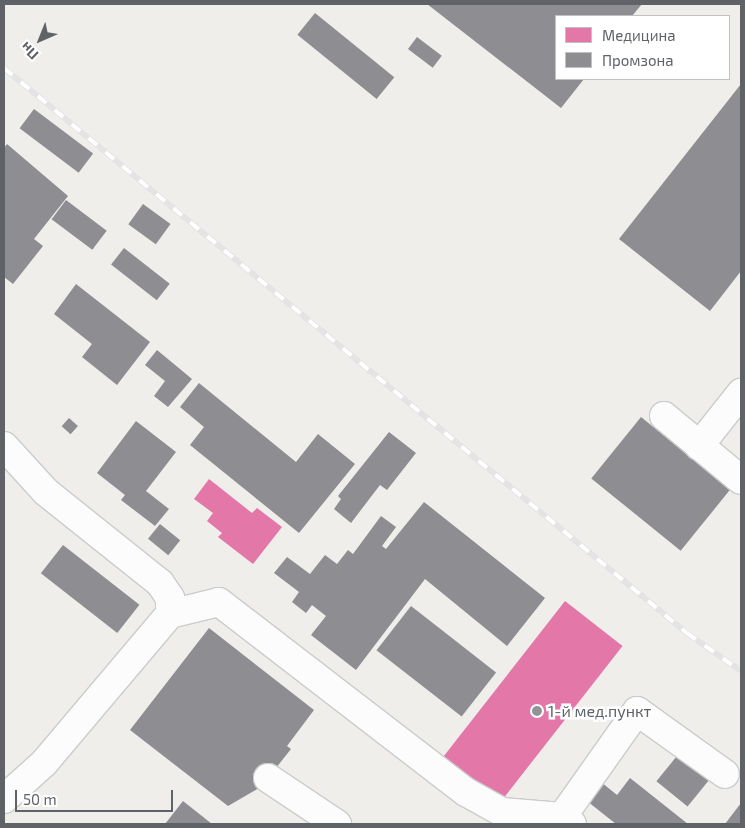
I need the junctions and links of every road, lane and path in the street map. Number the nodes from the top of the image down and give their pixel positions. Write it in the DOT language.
graph roads {
  1 [pos="741,393"];
  2 [pos="664,416"];
  3 [pos="4,446"];
  4 [pos="699,446"];
  5 [pos="741,480"];
  6 [pos="170,614"];
  7 [pos="725,774"];
  8 [pos="268,778"];
  9 [pos="4,799"];
  10 [pos="562,822"];
  11 [pos="337,824"];
  1 -- 4 [label="lane"];
  2 -- 4 [label="lane"];
  3 -- 6 [label="lane"];
  4 -- 5 [label="lane"];
  6 -- 9 [label="lane"];
  6 -- 10 [label="lane"];
  7 -- 10 [label="lane"];
  8 -- 11 [label="lane"];
}
